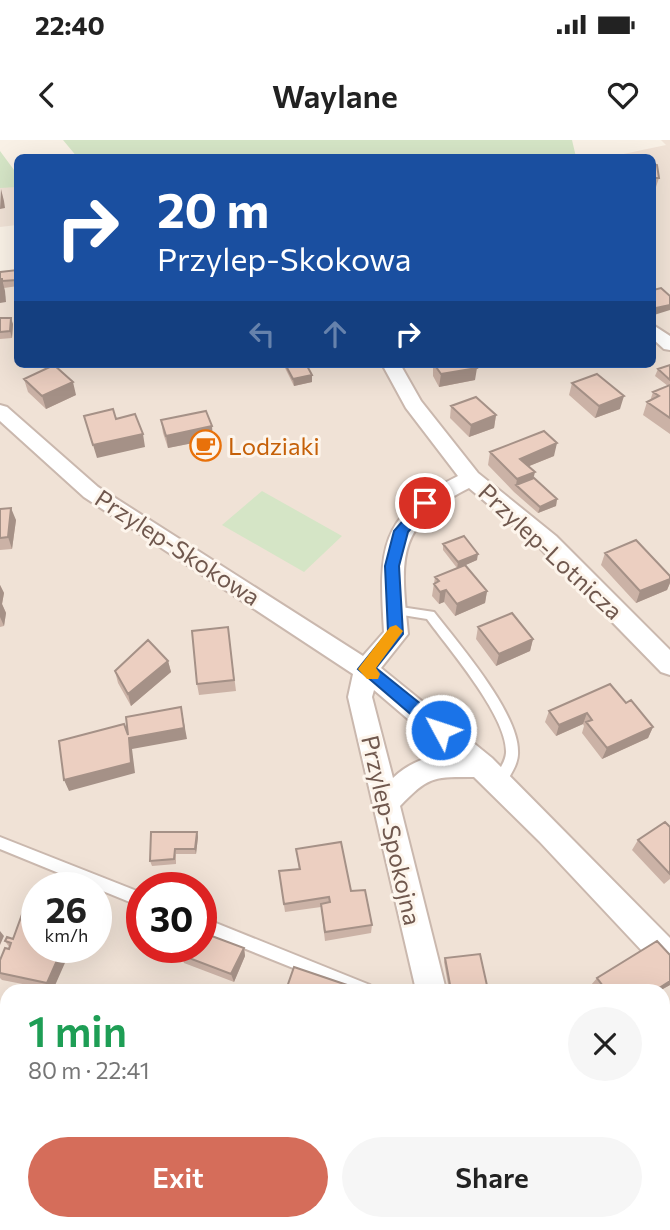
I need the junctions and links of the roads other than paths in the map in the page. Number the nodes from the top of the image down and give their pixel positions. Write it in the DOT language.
graph roads {
  1 [pos="656,333"];
  2 [pos="670,345"];
  3 [pos="393,368"];
  4 [pos="0,411"];
  5 [pos="471,478"];
  6 [pos="394,610"];
  7 [pos="670,665"];
  8 [pos="366,669"];
  9 [pos="491,774"];
  10 [pos="385,803"];
  11 [pos="0,843"];
  12 [pos="126,894"];
  13 [pos="217,930"];
  14 [pos="670,959"];
  15 [pos="350,984"];
  16 [pos="430,984"];
  1 -- 2 [label="street"];
  3 -- 5 [label="street, Przylep-Lotnicza"];
  4 -- 8 [label="street, Przylep-Skokowa"];
  5 -- 6 [label="street"];
  5 -- 7 [label="street, Przylep-Lotnicza"];
  6 -- 8 [label="street"];
  6 -- 9 [label="lane"];
  8 -- 9 [label="street, Przylep-Skokowa"];
  8 -- 10 [label="street, Przylep-Spokojna"];
  9 -- 10 [label="street"];
  9 -- 14 [label="street, Przylep-Skokowa"];
  10 -- 16 [label="street, Przylep-Spokojna"];
  11 -- 12 [label="lane"];
  13 -- 15 [label="lane"];
}
